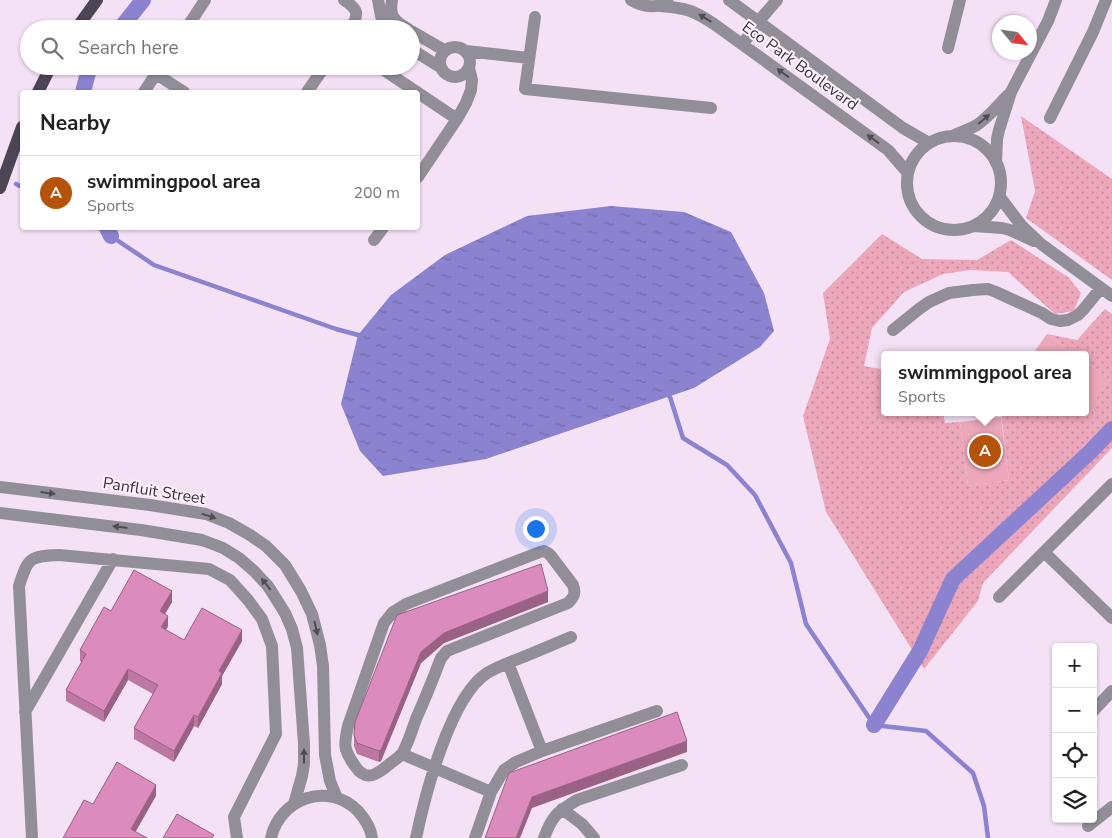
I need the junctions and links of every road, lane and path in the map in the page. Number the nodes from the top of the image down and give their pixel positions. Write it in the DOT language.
graph roads {
  1 [pos="96,0"];
  2 [pos="205,0"];
  3 [pos="344,0"];
  4 [pos="378,0"];
  5 [pos="392,0"];
  6 [pos="631,0"];
  7 [pos="675,0"];
  8 [pos="728,0"];
  9 [pos="777,0"];
  10 [pos="960,0"];
  11 [pos="1056,0"];
  12 [pos="1106,0"];
  13 [pos="660,6"];
  14 [pos="535,17"];
  15 [pos="82,20"];
  16 [pos="192,20"];
  17 [pos="356,20"];
  18 [pos="382,20"];
  19 [pos="395,20"];
  20 [pos="758,22"];
  21 [pos="420,36"];
  22 [pos="743,44"];
  23 [pos="948,48"];
  24 [pos="444,50"];
  25 [pos="466,51"];
  26 [pos="420,55"];
  27 [pos="529,58"];
  28 [pos="440,67"];
  29 [pos="469,68"];
  30 [pos="46,75"];
  31 [pos="155,75"];
  32 [pos="164,75"];
  33 [pos="319,75"];
  34 [pos="391,75"];
  35 [pos="39,90"];
  36 [pos="145,90"];
  37 [pos="182,90"];
  38 [pos="308,90"];
  39 [pos="414,90"];
  40 [pos="1011,92"];
  41 [pos="420,94"];
  42 [pos="711,108"];
  43 [pos="1050,118"];
  44 [pos="457,119"];
  45 [pos="20,133"];
  46 [pos="951,136"];
  47 [pos="930,143"];
  48 [pos="996,163"];
  49 [pos="908,173"];
  50 [pos="420,174"];
  51 [pos="0,188"];
  52 [pos="999,196"];
  53 [pos="974,226"];
  54 [pos="382,230"];
  55 [pos="374,240"];
  56 [pos="1041,244"];
  57 [pos="1101,288"];
  58 [pos="1112,296"];
  59 [pos="893,330"];
  60 [pos="1112,484"];
  61 [pos="0,487"];
  62 [pos="0,513"];
  63 [pos="1044,552"];
  64 [pos="113,560"];
  65 [pos="999,597"];
  66 [pos="1112,618"];
  67 [pos="571,637"];
  68 [pos="508,663"];
  69 [pos="1112,691"];
  70 [pos="1097,707"];
  71 [pos="657,711"];
  72 [pos="25,712"];
  73 [pos="542,751"];
  74 [pos="402,754"];
  75 [pos="682,765"];
  76 [pos="435,767"];
  77 [pos="491,792"];
  78 [pos="337,798"];
  79 [pos="294,804"];
  80 [pos="1112,807"];
  81 [pos="562,809"];
  82 [pos="1088,826"];
  83 [pos="32,838"];
  84 [pos="237,838"];
  85 [pos="271,838"];
  86 [pos="372,838"];
  87 [pos="416,838"];
  88 [pos="475,838"];
  89 [pos="544,838"];
  90 [pos="594,838"];
  1 -- 15 [label="main road"];
  2 -- 16 [label="street"];
  3 -- 17 [label="street"];
  4 -- 18 [label="street"];
  5 -- 19 [label="street"];
  6 -- 13 [label="street, Eco Park Boulevard"];
  7 -- 13 [label="street"];
  8 -- 20 [label="street, Eco Park Boulevard"];
  9 -- 20 [label="street"];
  10 -- 23 [label="street"];
  11 -- 40 [label="street"];
  12 -- 43 [label="street"];
  22 -- 13 [label="street, Eco Park Boulevard, one-way"];
  14 -- 27 [label="street"];
  20 -- 22 [label="street"];
  20 -- 47 [label="street, Eco Park Boulevard"];
  21 -- 24 [label="street"];
  49 -- 22 [label="street, Eco Park Boulevard, one-way"];
  24 -- 25 [label="street"];
  24 -- 28 [label="street"];
  25 -- 27 [label="street"];
  25 -- 29 [label="street"];
  26 -- 28 [label="street"];
  27 -- 42 [label="street"];
  28 -- 29 [label="street"];
  29 -- 44 [label="street"];
  30 -- 35 [label="main road"];
  31 -- 36 [label="street"];
  32 -- 37 [label="street"];
  33 -- 38 [label="street"];
  34 -- 39 [label="street"];
  46 -- 40 [label="street, one-way"];
  40 -- 48 [label="street"];
  41 -- 44 [label="street"];
  44 -- 50 [label="street"];
  45 -- 51 [label="main road"];
  46 -- 47 [label="street"];
  46 -- 48 [label="street"];
  47 -- 49 [label="street"];
  48 -- 52 [label="street"];
  49 -- 53 [label="street"];
  52 -- 53 [label="street"];
  52 -- 56 [label="street"];
  53 -- 56 [label="street"];
  54 -- 55 [label="street"];
  56 -- 57 [label="street"];
  57 -- 58 [label="street"];
  57 -- 59 [label="street"];
  60 -- 63 [label="street"];
  61 -- 78 [label="street, Panfluit Street, one-way"];
  79 -- 62 [label="street, one-way"];
  63 -- 65 [label="street"];
  63 -- 66 [label="street"];
  64 -- 72 [label="street"];
  64 -- 72 [label="street"];
  64 -- 84 [label="street"];
  67 -- 68 [label="street"];
  68 -- 73 [label="street"];
  68 -- 76 [label="street"];
  69 -- 70 [label="street"];
  71 -- 73 [label="street"];
  72 -- 83 [label="street"];
  73 -- 77 [label="street"];
  74 -- 74 [label="street"];
  74 -- 76 [label="street"];
  75 -- 81 [label="street"];
  76 -- 77 [label="street"];
  76 -- 87 [label="street"];
  77 -- 88 [label="street"];
  78 -- 79 [label="street"];
  78 -- 86 [label="street"];
  79 -- 85 [label="street"];
  80 -- 82 [label="street"];
  81 -- 89 [label="street"];
  81 -- 90 [label="street"];
}
